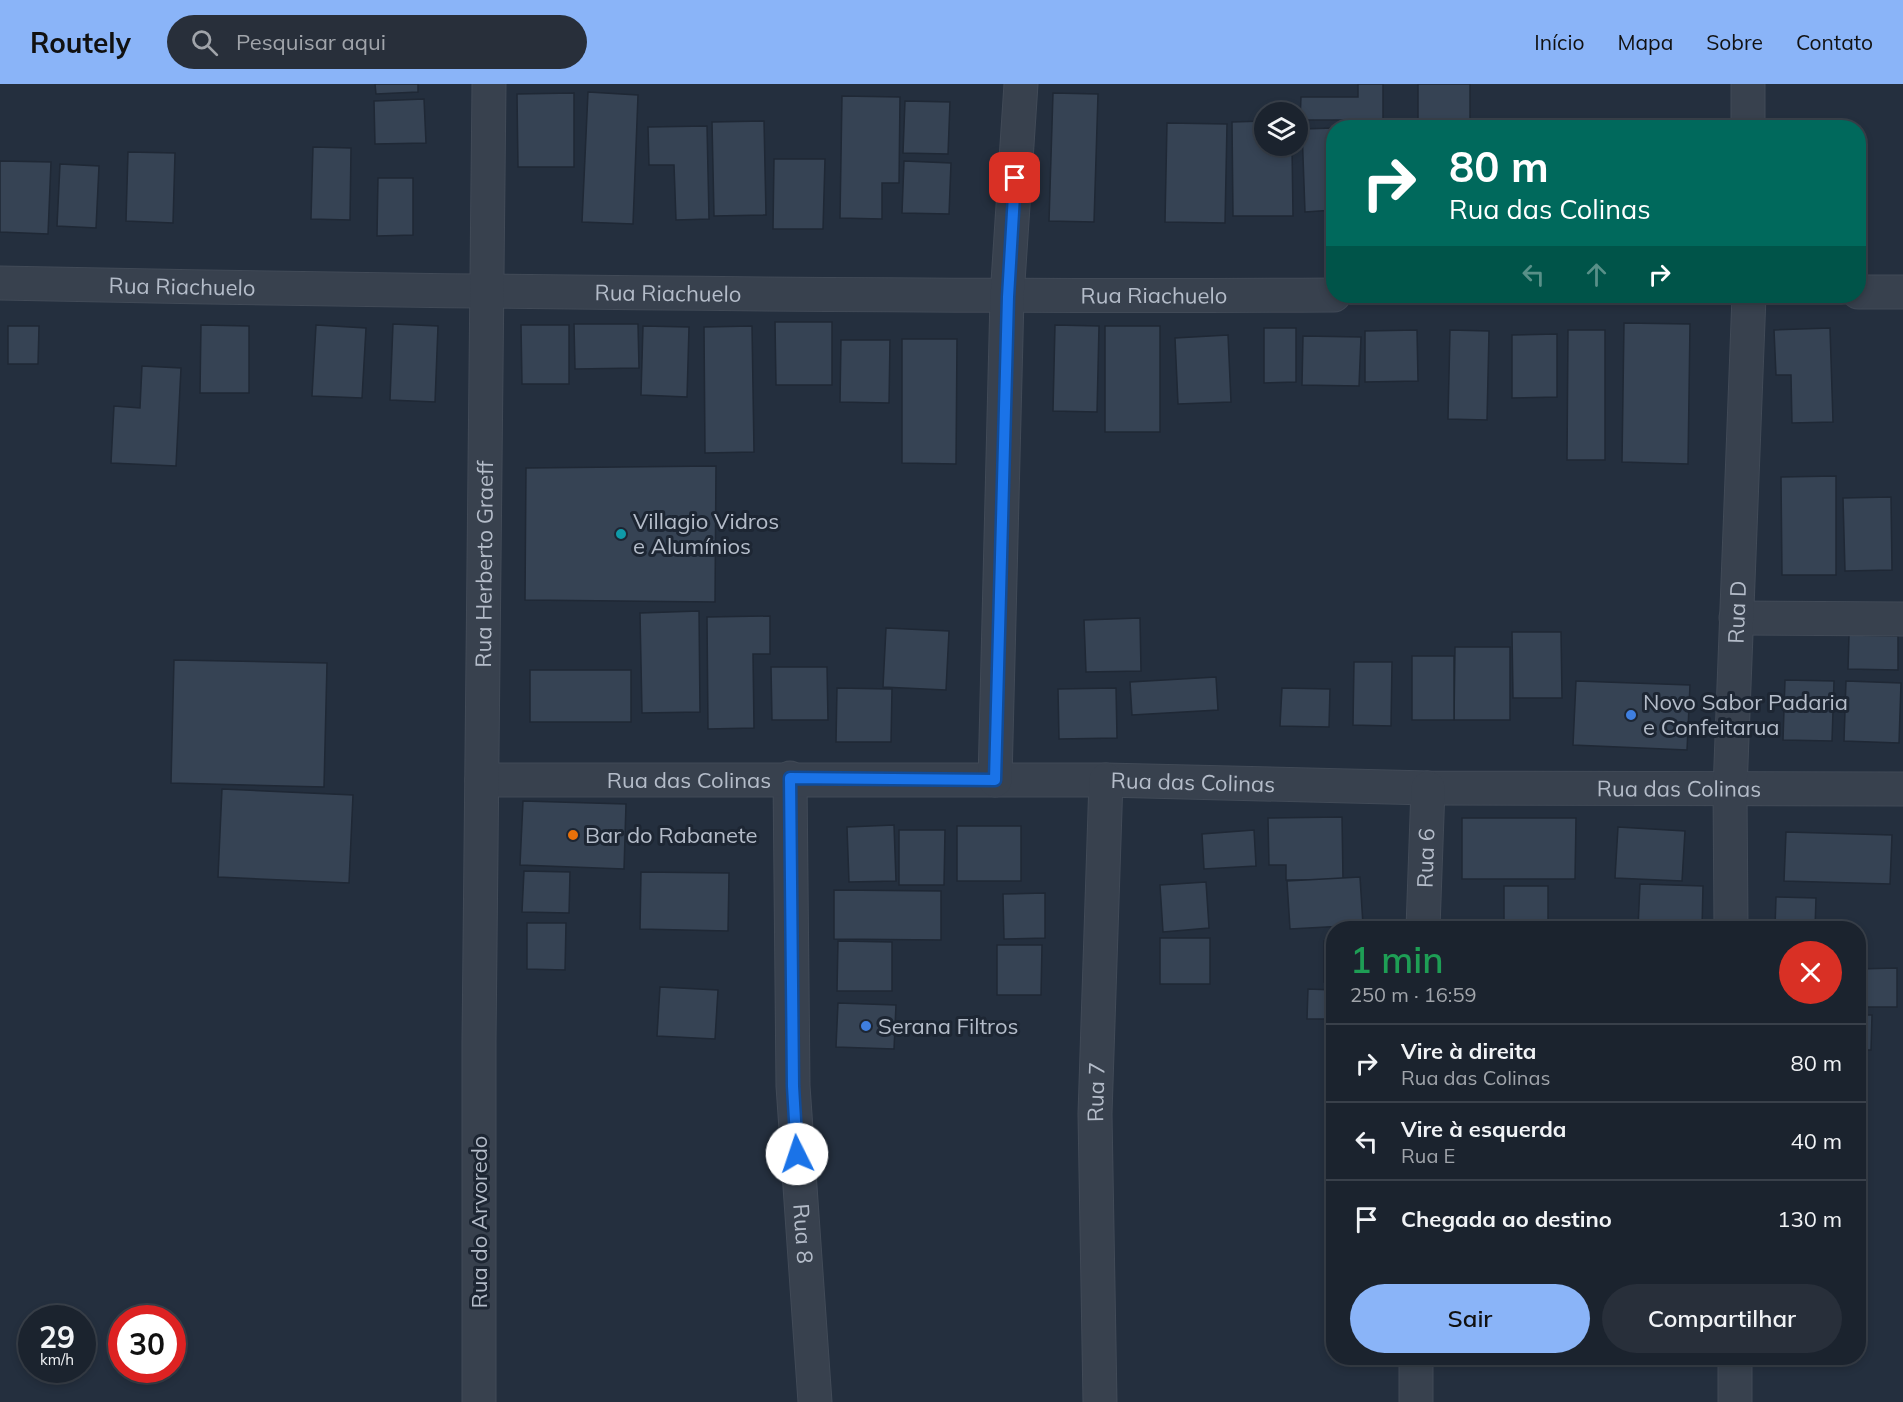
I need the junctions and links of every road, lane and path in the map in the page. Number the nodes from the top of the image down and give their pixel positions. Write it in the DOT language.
graph roads {
  1 [pos="489,84"];
  2 [pos="1021,84"];
  3 [pos="1748,84"];
  4 [pos="1748,120"];
  5 [pos="0,283"];
  6 [pos="487,292"];
  7 [pos="1866,292"];
  8 [pos="1903,292"];
  9 [pos="1326,295"];
  10 [pos="1008,297"];
  11 [pos="1749,303"];
  12 [pos="1736,618"];
  13 [pos="1903,619"];
  14 [pos="790,778"];
  15 [pos="482,780"];
  16 [pos="995,780"];
  17 [pos="1106,780"];
  18 [pos="1428,788"];
  19 [pos="1730,789"];
  20 [pos="1903,789"];
  21 [pos="1423,921"];
  22 [pos="1731,921"];
  23 [pos="479,1042"];
  24 [pos="1416,1365"];
  25 [pos="1735,1365"];
  26 [pos="479,1402"];
  27 [pos="814,1402"];
  28 [pos="1100,1402"];
  29 [pos="1416,1402"];
  30 [pos="1735,1402"];
  1 -- 6 [label="street, Rua Herberto Graeff"];
  2 -- 10 [label="street"];
  3 -- 4 [label="street"];
  5 -- 6 [label="street, Rua Riachuelo"];
  6 -- 10 [label="street, Rua Riachuelo"];
  6 -- 15 [label="street, Rua Herberto Graeff"];
  7 -- 8 [label="street"];
  9 -- 10 [label="street, Rua Riachuelo"];
  10 -- 16 [label="street"];
  11 -- 12 [label="street, Rua D"];
  12 -- 13 [label="street"];
  12 -- 19 [label="street, Rua D"];
  14 -- 15 [label="street, Rua das Colinas"];
  14 -- 16 [label="street, Rua das Colinas"];
  14 -- 27 [label="street, Rua 8"];
  15 -- 23 [label="street, Rua Herberto Graeff"];
  16 -- 17 [label="street, Rua das Colinas"];
  17 -- 18 [label="street, Rua das Colinas"];
  17 -- 28 [label="street, Rua 7"];
  18 -- 19 [label="street, Rua das Colinas"];
  18 -- 21 [label="street, Rua 6"];
  19 -- 20 [label="street, Rua das Colinas"];
  19 -- 22 [label="street, Rua D"];
  23 -- 26 [label="street, Rua do Arvoredo"];
  24 -- 29 [label="street"];
  25 -- 30 [label="street"];
}
